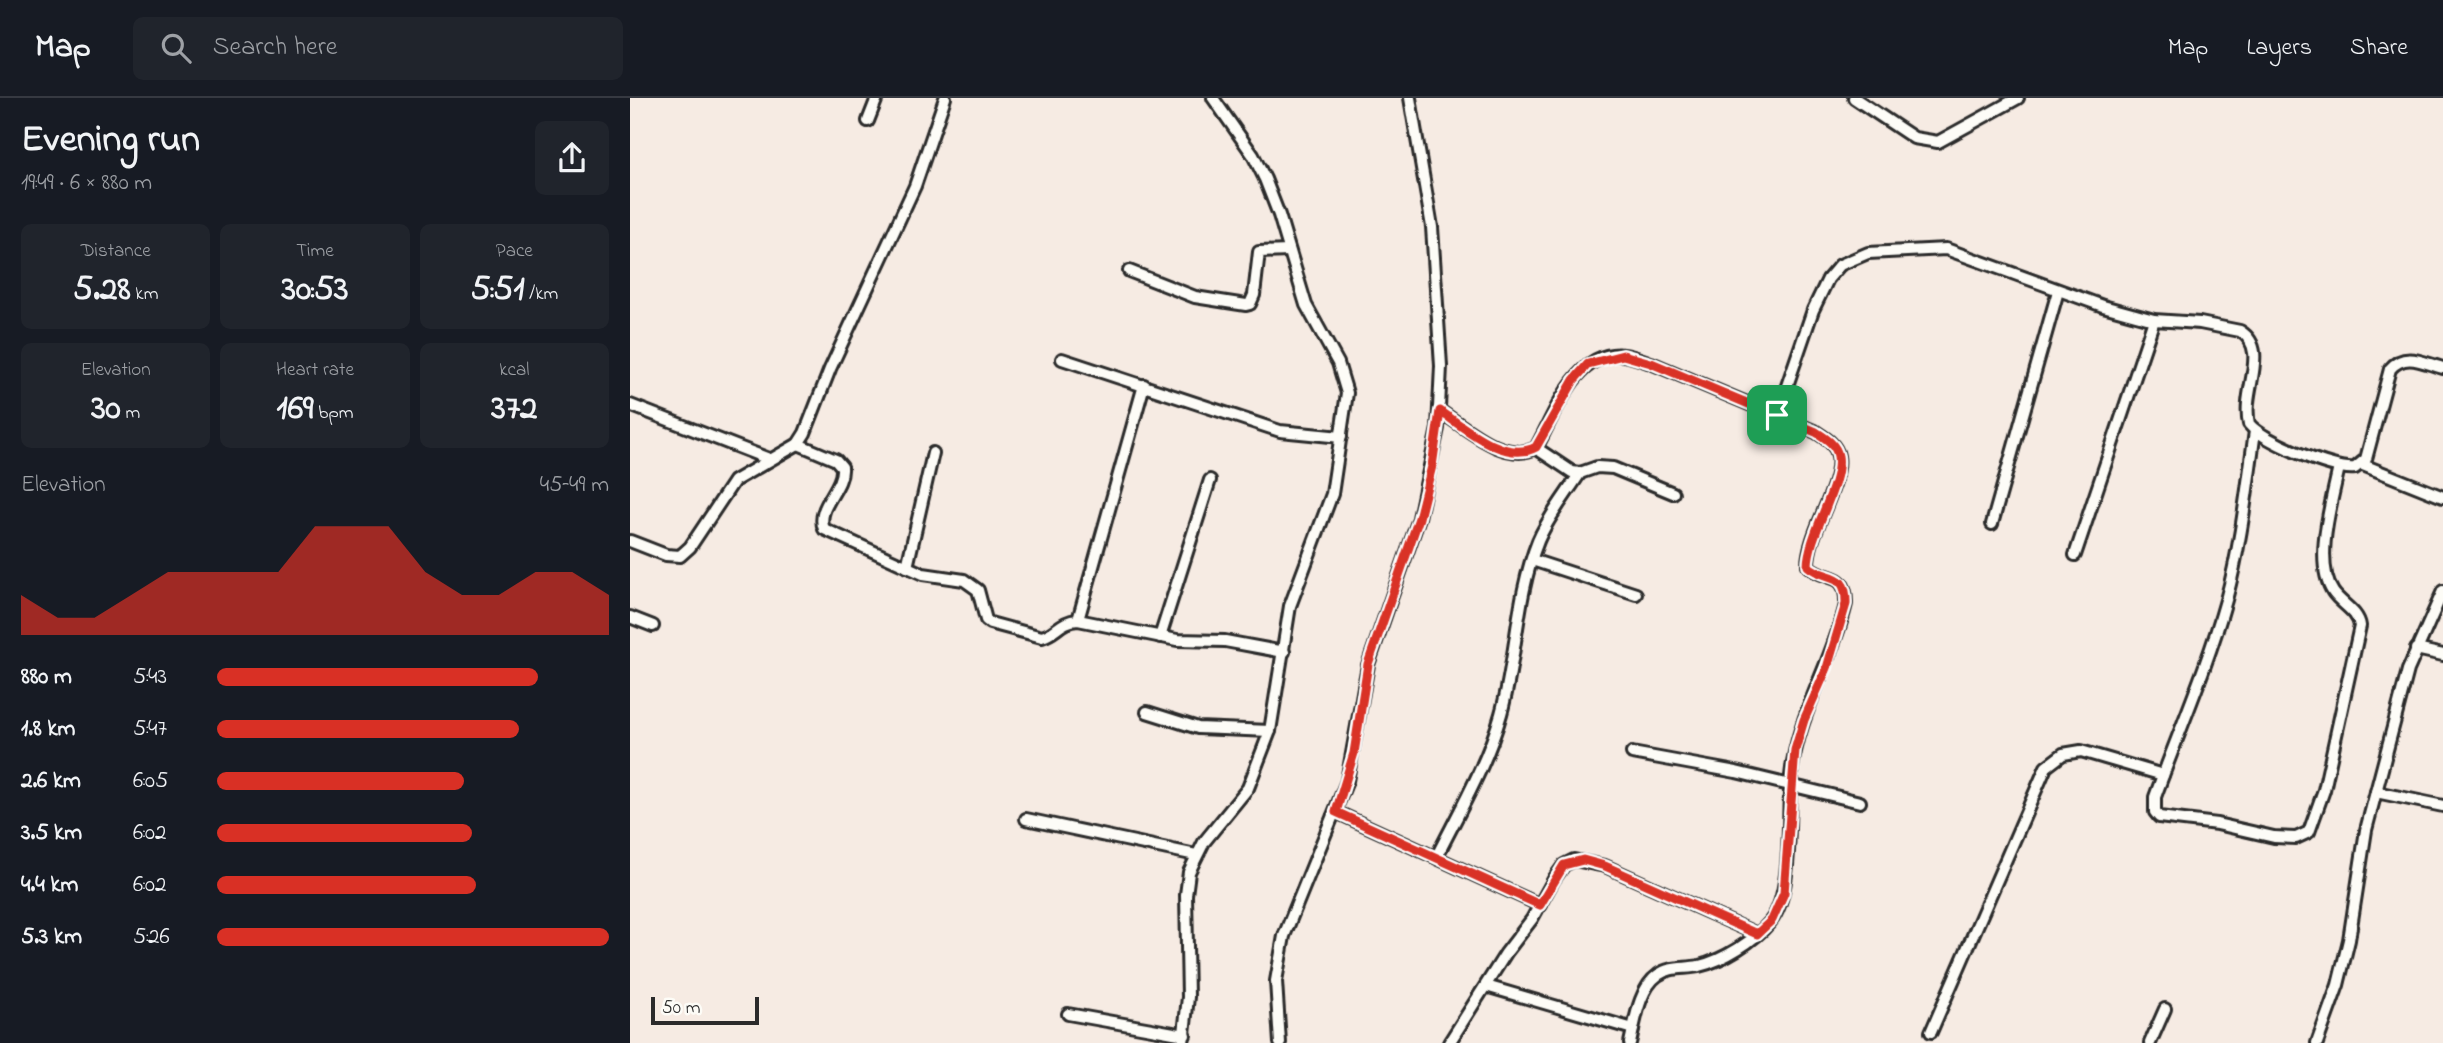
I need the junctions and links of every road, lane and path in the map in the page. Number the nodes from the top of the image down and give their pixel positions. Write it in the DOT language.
graph roads {
  1 [pos="877,98"];
  2 [pos="945,98"];
  3 [pos="1213,98"];
  4 [pos="1410,98"];
  5 [pos="1854,98"];
  6 [pos="2018,98"];
  7 [pos="2006,102"];
  8 [pos="868,121"];
  9 [pos="1289,251"];
  10 [pos="1129,271"];
  11 [pos="2057,291"];
  12 [pos="2154,320"];
  13 [pos="1062,359"];
  14 [pos="2443,368"];
  15 [pos="1143,385"];
  16 [pos="630,405"];
  17 [pos="1440,411"];
  18 [pos="1777,415"];
  19 [pos="2255,431"];
  20 [pos="1341,438"];
  21 [pos="797,444"];
  22 [pos="1536,447"];
  23 [pos="933,453"];
  24 [pos="769,459"];
  25 [pos="2363,465"];
  26 [pos="2339,467"];
  27 [pos="1580,473"];
  28 [pos="1210,480"];
  29 [pos="1673,493"];
  30 [pos="2443,497"];
  31 [pos="1992,524"];
  32 [pos="630,541"];
  33 [pos="2075,555"];
  34 [pos="1532,560"];
  35 [pos="907,567"];
  36 [pos="2443,591"];
  37 [pos="1636,594"];
  38 [pos="630,617"];
  39 [pos="1078,620"];
  40 [pos="653,626"];
  41 [pos="1160,637"];
  42 [pos="2416,649"];
  43 [pos="1284,652"];
  44 [pos="2443,655"];
  45 [pos="1147,712"];
  46 [pos="1270,731"];
  47 [pos="1632,753"];
  48 [pos="2163,775"];
  49 [pos="1790,785"];
  50 [pos="2376,792"];
  51 [pos="1860,802"];
  52 [pos="2443,806"];
  53 [pos="1336,812"];
  54 [pos="1026,819"];
  55 [pos="1196,855"];
  56 [pos="1437,856"];
  57 [pos="1540,905"];
  58 [pos="1757,934"];
  59 [pos="1486,986"];
  60 [pos="2165,1009"];
  61 [pos="1068,1014"];
  62 [pos="1633,1029"];
  63 [pos="1931,1032"];
  64 [pos="1184,1039"];
  65 [pos="2322,1042"];
  66 [pos="1279,1043"];
  67 [pos="1449,1043"];
  68 [pos="1630,1043"];
  69 [pos="2150,1043"];
  1 -- 8 [label="street"];
  2 -- 21 [label="street"];
  3 -- 9 [label="street"];
  4 -- 17 [label="street"];
  5 -- 7 [label="street"];
  6 -- 7 [label="street"];
  9 -- 10 [label="street"];
  9 -- 20 [label="street"];
  11 -- 12 [label="street"];
  11 -- 18 [label="street"];
  11 -- 31 [label="street"];
  12 -- 19 [label="street"];
  12 -- 33 [label="street"];
  13 -- 15 [label="street"];
  14 -- 25 [label="street"];
  15 -- 20 [label="street"];
  15 -- 39 [label="street"];
  16 -- 24 [label="street"];
  17 -- 22 [label="street"];
  17 -- 53 [label="street"];
  18 -- 22 [label="street"];
  18 -- 49 [label="street"];
  19 -- 26 [label="street"];
  19 -- 48 [label="street"];
  20 -- 43 [label="street"];
  21 -- 24 [label="street"];
  21 -- 35 [label="street"];
  22 -- 27 [label="street"];
  23 -- 35 [label="street"];
  24 -- 32 [label="street"];
  25 -- 26 [label="street"];
  25 -- 30 [label="street"];
  26 -- 48 [label="street"];
  27 -- 29 [label="street"];
  27 -- 34 [label="street"];
  28 -- 41 [label="street"];
  34 -- 37 [label="street"];
  34 -- 56 [label="street"];
  35 -- 39 [label="street"];
  36 -- 42 [label="street"];
  38 -- 40 [label="street"];
  39 -- 41 [label="street"];
  41 -- 43 [label="street"];
  42 -- 44 [label="street"];
  42 -- 50 [label="street"];
  43 -- 46 [label="street"];
  45 -- 46 [label="street"];
  46 -- 55 [label="street"];
  47 -- 49 [label="street"];
  48 -- 63 [label="street"];
  49 -- 51 [label="street"];
  49 -- 58 [label="street"];
  50 -- 52 [label="street"];
  50 -- 65 [label="street"];
  53 -- 56 [label="street"];
  53 -- 66 [label="street"];
  54 -- 55 [label="street"];
  55 -- 64 [label="street"];
  56 -- 57 [label="street"];
  57 -- 58 [label="street"];
  57 -- 59 [label="street"];
  58 -- 62 [label="street"];
  59 -- 62 [label="street"];
  59 -- 67 [label="street"];
  60 -- 69 [label="street"];
  61 -- 64 [label="street"];
  62 -- 68 [label="street"];
}
